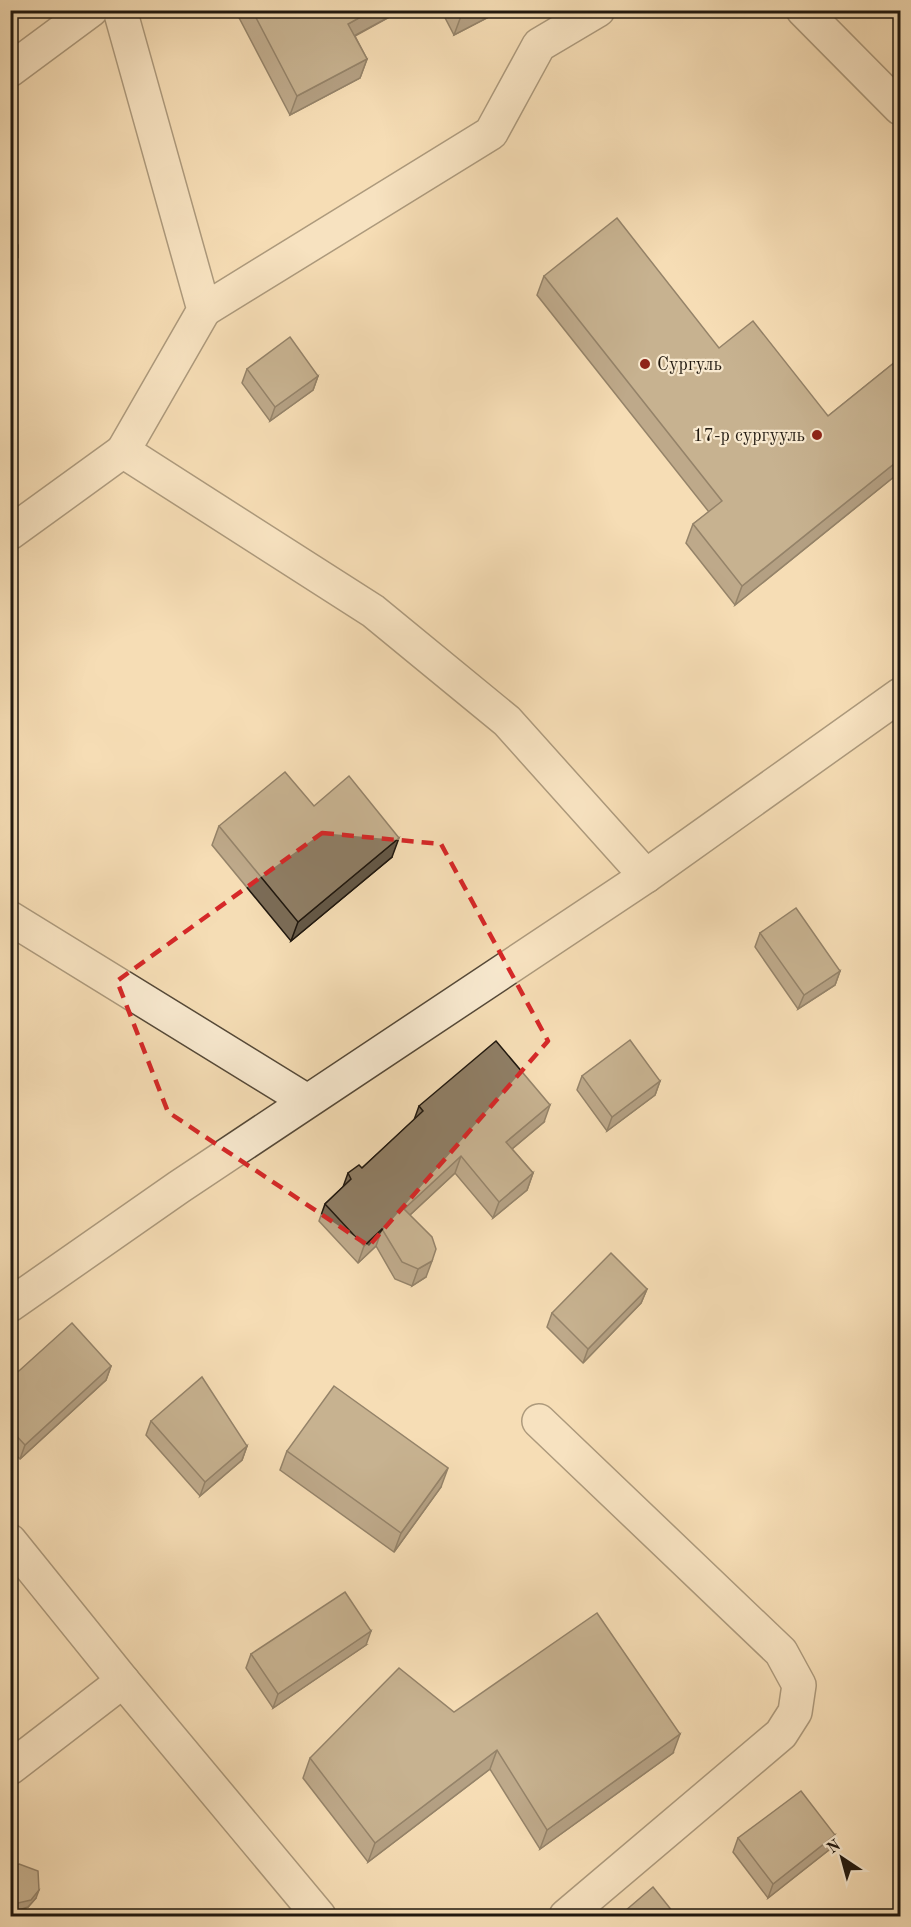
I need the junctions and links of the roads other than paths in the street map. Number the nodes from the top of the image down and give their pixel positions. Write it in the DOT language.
graph roads {
  1 [pos="91,10"];
  2 [pos="120,10"];
  3 [pos="598,10"];
  4 [pos="803,10"];
  5 [pos="10,70"];
  6 [pos="900,108"];
  7 [pos="204,310"];
  8 [pos="123,451"];
  9 [pos="10,533"];
  10 [pos="900,695"];
  11 [pos="646,876"];
  12 [pos="10,918"];
  13 [pos="307,1101"];
  14 [pos="10,1305"];
  15 [pos="539,1421"];
  16 [pos="10,1540"];
  17 [pos="123,1681"];
  18 [pos="10,1768"];
  19 [pos="319,1917"];
  20 [pos="566,1917"];
  1 -- 5 [label="street"];
  2 -- 7 [label="street"];
  3 -- 7 [label="street"];
  4 -- 6 [label="street"];
  7 -- 8 [label="street"];
  8 -- 9 [label="street"];
  8 -- 11 [label="street"];
  10 -- 11 [label="street"];
  11 -- 13 [label="street"];
  12 -- 13 [label="street"];
  13 -- 14 [label="street"];
  15 -- 20 [label="street"];
  16 -- 17 [label="street"];
  17 -- 18 [label="street"];
  17 -- 19 [label="street"];
}
